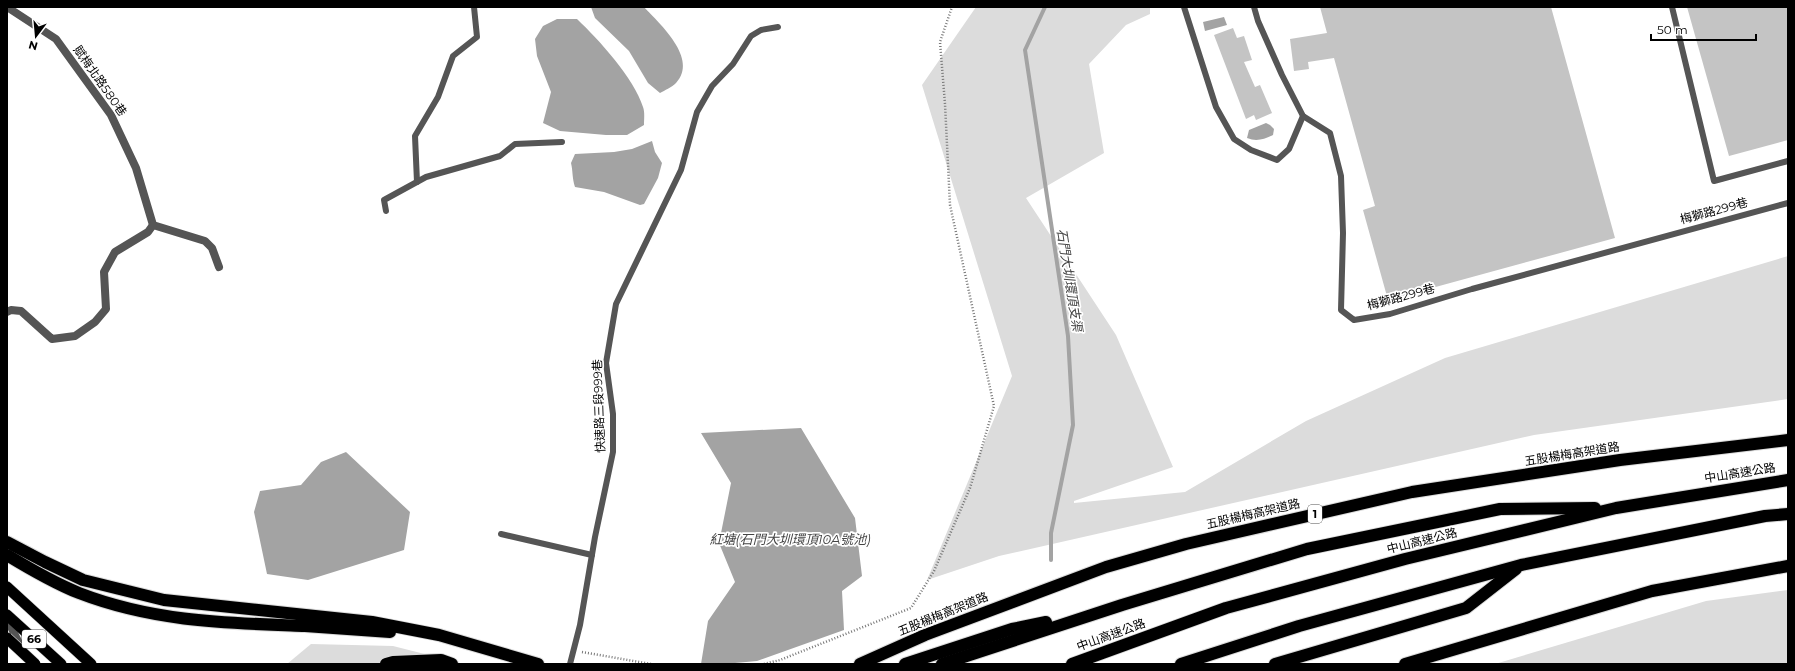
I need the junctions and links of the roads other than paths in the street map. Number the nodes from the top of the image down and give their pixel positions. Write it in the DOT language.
graph roads {
  1 [pos="7,7"];
  2 [pos="474,7"];
  3 [pos="1184,7"];
  4 [pos="1254,7"];
  5 [pos="1672,7"];
  6 [pos="778,27"];
  7 [pos="1303,116"];
  8 [pos="562,142"];
  9 [pos="1788,161"];
  10 [pos="417,182"];
  11 [pos="1788,203"];
  12 [pos="386,211"];
  13 [pos="153,226"];
  14 [pos="219,267"];
  15 [pos="7,312"];
  16 [pos="1788,440"];
  17 [pos="1788,480"];
  18 [pos="1616,508"];
  19 [pos="1788,514"];
  20 [pos="501,534"];
  21 [pos="7,542"];
  22 [pos="7,555"];
  23 [pos="592,555"];
  24 [pos="1521,565"];
  25 [pos="1788,566"];
  26 [pos="7,587"];
  27 [pos="1122,605"];
  28 [pos="7,615"];
  29 [pos="7,619"];
  30 [pos="439,635"];
  31 [pos="7,638"];
  32 [pos="30,664"];
  33 [pos="35,664"];
  34 [pos="61,664"];
  35 [pos="90,664"];
  36 [pos="386,664"];
  37 [pos="452,664"];
  38 [pos="538,664"];
  39 [pos="570,664"];
  40 [pos="860,664"];
  41 [pos="905,664"];
  42 [pos="942,664"];
  43 [pos="1072,664"];
  44 [pos="1181,664"];
  45 [pos="1275,664"];
  46 [pos="1405,664"];
  1 -- 13 [label="street, 賦梅北路580巷"];
  2 -- 10 [label="lane"];
  3 -- 7 [label="lane"];
  4 -- 7 [label="lane"];
  5 -- 9 [label="lane"];
  6 -- 23 [label="lane, 快速路三段999巷"];
  7 -- 11 [label="lane, 梅獅路299巷"];
  8 -- 10 [label="lane"];
  10 -- 12 [label="lane"];
  13 -- 14 [label="street"];
  13 -- 15 [label="street"];
  16 -- 40 [label="highway, 五股楊梅高架道路 / 1"];
  17 -- 18 [label="highway, 中山高速公路"];
  18 -- 27 [label="highway"];
  18 -- 43 [label="highway, 中山高速公路"];
  19 -- 24 [label="highway"];
  20 -- 23 [label="lane"];
  21 -- 30 [label="highway"];
  22 -- 30 [label="highway"];
  23 -- 39 [label="lane, 快速路三段999巷"];
  24 -- 44 [label="highway"];
  24 -- 45 [label="highway"];
  25 -- 46 [label="highway"];
  26 -- 35 [label="highway"];
  27 -- 41 [label="highway"];
  27 -- 42 [label="highway"];
  28 -- 34 [label="highway, 66"];
  29 -- 32 [label="street"];
  30 -- 38 [label="highway"];
  31 -- 33 [label="highway, 66, bridge"];
  36 -- 37 [label="highway"];
}
